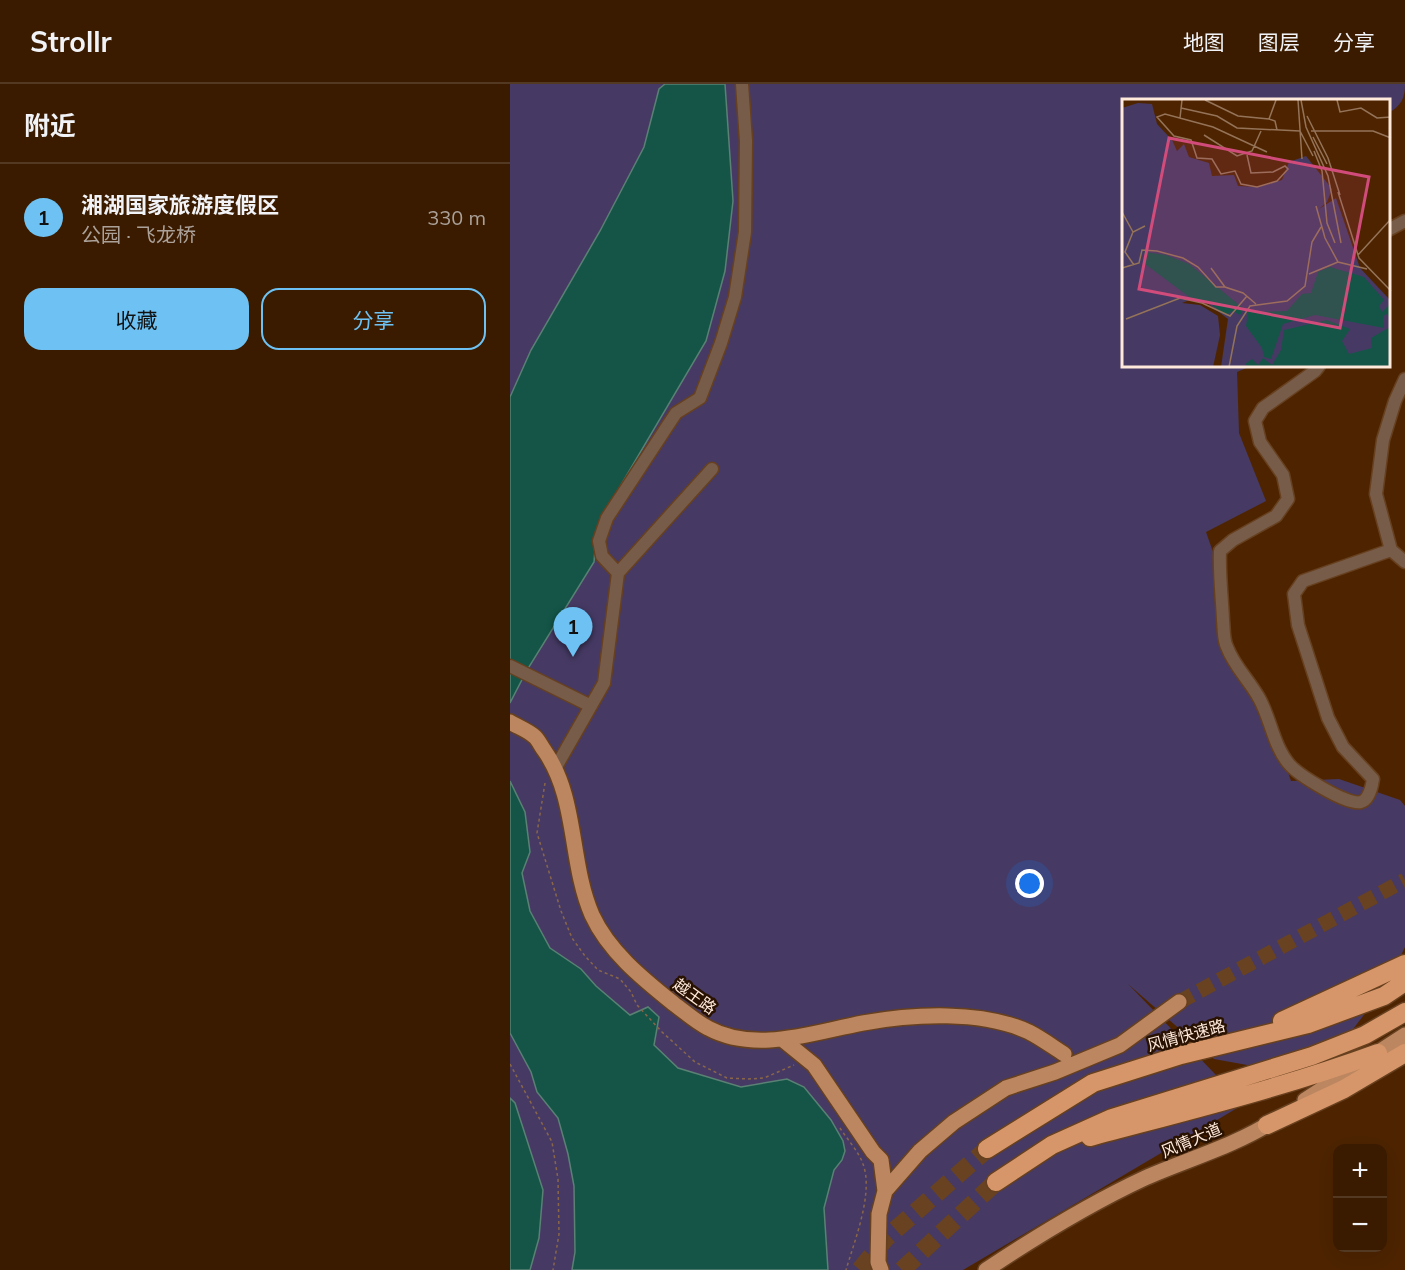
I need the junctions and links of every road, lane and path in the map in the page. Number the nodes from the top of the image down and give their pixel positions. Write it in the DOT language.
graph roads {
  1 [pos="742,84"];
  2 [pos="1405,221"];
  3 [pos="1390,229"];
  4 [pos="1317,368"];
  5 [pos="1405,379"];
  6 [pos="712,469"];
  7 [pos="1391,550"];
  8 [pos="1405,562"];
  9 [pos="618,573"];
  10 [pos="510,666"];
  11 [pos="591,706"];
  12 [pos="510,722"];
  13 [pos="556,767"];
  14 [pos="1405,964"];
  15 [pos="1405,982"];
  16 [pos="1179,1002"];
  17 [pos="1405,1012"];
  18 [pos="1405,1035"];
  19 [pos="782,1039"];
  20 [pos="1242,1040"];
  21 [pos="1377,1053"];
  22 [pos="1405,1053"];
  23 [pos="1064,1054"];
  24 [pos="510,1064"];
  25 [pos="796,1064"];
  26 [pos="1267,1125"];
  27 [pos="839,1126"];
  28 [pos="987,1149"];
  29 [pos="920,1151"];
  30 [pos="877,1156"];
  31 [pos="885,1191"];
  32 [pos="553,1270"];
  33 [pos="846,1270"];
  34 [pos="880,1270"];
  35 [pos="986,1270"];
  1 -- 9 [label="street"];
  2 -- 3 [label="street"];
  4 -- 7 [label="street"];
  5 -- 7 [label="street"];
  6 -- 9 [label="street"];
  7 -- 8 [label="street"];
  9 -- 11 [label="street"];
  10 -- 11 [label="street"];
  11 -- 13 [label="street"];
  12 -- 13 [label="main road, 越王路"];
  13 -- 19 [label="main road, 越王路"];
  13 -- 25 [label="path"];
  14 -- 20 [label="highway"];
  15 -- 20 [label="highway, 风情快速路"];
  16 -- 29 [label="main road"];
  17 -- 21 [label="highway"];
  18 -- 21 [label="main road, 风情大道"];
  19 -- 23 [label="main road, 越王路"];
  19 -- 30 [label="main road"];
  20 -- 28 [label="highway, 风情快速路"];
  21 -- 26 [label="main road, 风情大道"];
  22 -- 26 [label="highway"];
  24 -- 32 [label="path"];
  26 -- 35 [label="main road, 风情大道"];
  27 -- 33 [label="path"];
  29 -- 30 [label="main road"];
  29 -- 31 [label="main road"];
  30 -- 31 [label="main road"];
  31 -- 34 [label="main road"];
}
